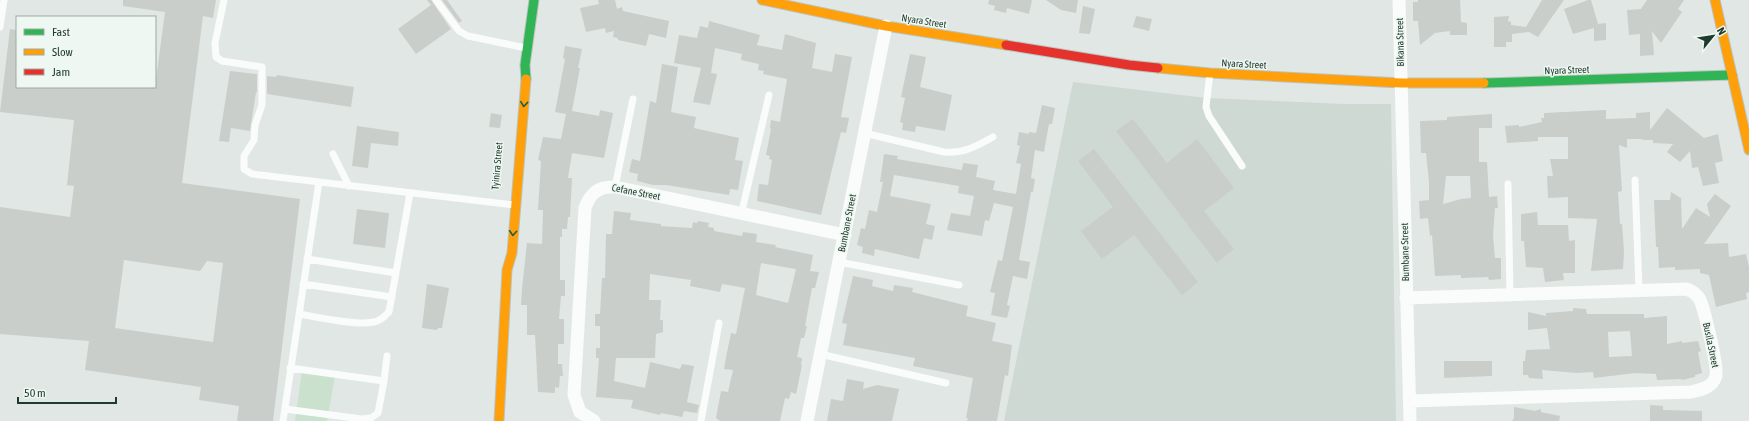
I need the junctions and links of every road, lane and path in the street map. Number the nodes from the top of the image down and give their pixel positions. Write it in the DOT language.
graph roads {
  1 [pos="4,0"];
  2 [pos="224,0"];
  3 [pos="436,0"];
  4 [pos="534,0"];
  5 [pos="762,0"];
  6 [pos="1399,0"];
  7 [pos="1715,0"];
  8 [pos="886,26"];
  9 [pos="0,27"];
  10 [pos="527,49"];
  11 [pos="525,65"];
  12 [pos="1210,73"];
  13 [pos="1732,75"];
  14 [pos="1401,84"];
  15 [pos="515,94"];
  16 [pos="769,95"];
  17 [pos="633,99"];
  18 [pos="864,133"];
  19 [pos="993,137"];
  20 [pos="1749,150"];
  21 [pos="334,154"];
  22 [pos="1242,166"];
  23 [pos="1635,180"];
  24 [pos="319,182"];
  25 [pos="1508,184"];
  26 [pos="349,186"];
  27 [pos="615,187"];
  28 [pos="410,193"];
  29 [pos="515,205"];
  30 [pos="741,214"];
  31 [pos="844,235"];
  32 [pos="502,252"];
  33 [pos="308,259"];
  34 [pos="839,262"];
  35 [pos="507,270"];
  36 [pos="396,273"];
  37 [pos="303,284"];
  38 [pos="959,285"];
  39 [pos="1640,289"];
  40 [pos="1510,294"];
  41 [pos="392,297"];
  42 [pos="1406,298"];
  43 [pos="299,314"];
  44 [pos="719,324"];
  45 [pos="820,354"];
  46 [pos="387,356"];
  47 [pos="290,368"];
  48 [pos="384,382"];
  49 [pos="946,383"];
  50 [pos="1410,401"];
  51 [pos="285,409"];
  52 [pos="283,421"];
  53 [pos="499,421"];
  54 [pos="594,421"];
  55 [pos="700,421"];
  56 [pos="807,421"];
  57 [pos="1410,421"];
  1 -- 9 [label="lane"];
  2 -- 24 [label="lane"];
  3 -- 10 [label="lane"];
  4 -- 10 [label="street"];
  5 -- 8 [label="street, Nyara Street"];
  6 -- 14 [label="street, Bikana Street"];
  7 -- 13 [label="street"];
  8 -- 12 [label="street, Nyara Street"];
  8 -- 18 [label="street, Bumbane Street"];
  10 -- 11 [label="street"];
  11 -- 15 [label="street"];
  11 -- 29 [label="street, one-way"];
  12 -- 14 [label="street, Nyara Street"];
  12 -- 22 [label="lane"];
  13 -- 14 [label="street, Nyara Street"];
  13 -- 20 [label="street"];
  14 -- 42 [label="street, Bumbane Street"];
  16 -- 30 [label="lane"];
  17 -- 27 [label="lane"];
  18 -- 19 [label="lane"];
  18 -- 31 [label="street, Bumbane Street"];
  21 -- 26 [label="lane"];
  23 -- 39 [label="lane"];
  24 -- 26 [label="lane"];
  24 -- 33 [label="lane"];
  25 -- 40 [label="lane"];
  26 -- 28 [label="lane"];
  27 -- 30 [label="street, Cefane Street"];
  27 -- 54 [label="street, Cefane Street"];
  28 -- 29 [label="lane"];
  28 -- 36 [label="lane"];
  29 -- 35 [label="street, one-way"];
  30 -- 31 [label="street, Cefane Street"];
  31 -- 34 [label="street, Bumbane Street"];
  32 -- 35 [label="street"];
  33 -- 36 [label="lane"];
  33 -- 37 [label="lane"];
  34 -- 38 [label="lane"];
  34 -- 45 [label="street, Bumbane Street"];
  35 -- 53 [label="street"];
  36 -- 41 [label="lane"];
  37 -- 41 [label="lane"];
  37 -- 43 [label="lane"];
  39 -- 40 [label="street, Busila Street"];
  39 -- 50 [label="street, Busila Street"];
  40 -- 42 [label="street, Busila Street"];
  41 -- 43 [label="lane"];
  42 -- 50 [label="street, Bumbane Street"];
  43 -- 47 [label="lane"];
  44 -- 55 [label="lane"];
  45 -- 49 [label="lane"];
  45 -- 56 [label="street, Bumbane Street"];
  46 -- 48 [label="lane"];
  47 -- 48 [label="lane"];
  47 -- 51 [label="lane"];
  48 -- 51 [label="lane"];
  50 -- 57 [label="street, Bumbane Street"];
  51 -- 52 [label="lane"];
}
